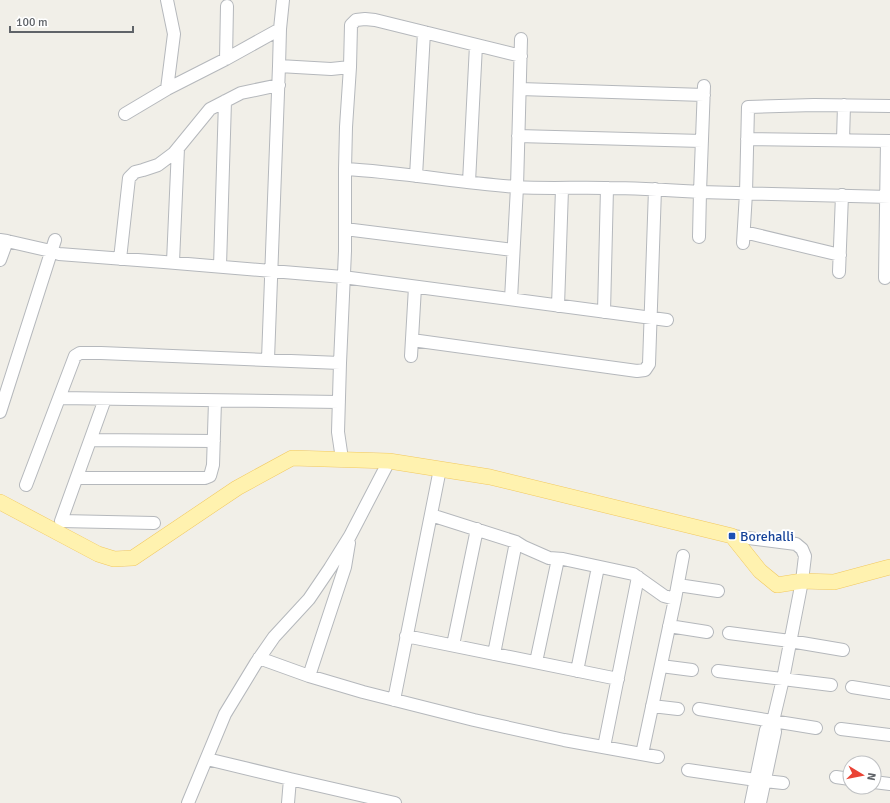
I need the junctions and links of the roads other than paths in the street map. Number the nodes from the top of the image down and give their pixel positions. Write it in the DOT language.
graph roads {
  1 [pos="167,0"];
  2 [pos="283,0"];
  3 [pos="227,6"];
  4 [pos="280,29"];
  5 [pos="424,32"];
  6 [pos="521,39"];
  7 [pos="476,45"];
  8 [pos="521,56"];
  9 [pos="226,59"];
  10 [pos="279,66"];
  11 [pos="350,67"];
  12 [pos="279,84"];
  13 [pos="167,89"];
  14 [pos="520,89"];
  15 [pos="225,101"];
  16 [pos="844,105"];
  17 [pos="890,106"];
  18 [pos="125,114"];
  19 [pos="518,136"];
  20 [pos="747,139"];
  21 [pos="843,140"];
  22 [pos="702,141"];
  23 [pos="888,141"];
  24 [pos="178,148"];
  25 [pos="345,170"];
  26 [pos="416,176"];
  27 [pos="469,182"];
  28 [pos="517,187"];
  29 [pos="562,188"];
  30 [pos="607,188"];
  31 [pos="655,189"];
  32 [pos="700,192"];
  33 [pos="746,193"];
  34 [pos="842,195"];
  35 [pos="888,197"];
  36 [pos="344,229"];
  37 [pos="698,237"];
  38 [pos="3,240"];
  39 [pos="53,246"];
  40 [pos="513,250"];
  41 [pos="840,255"];
  42 [pos="120,259"];
  43 [pos="0,260"];
  44 [pos="172,262"];
  45 [pos="220,266"];
  46 [pos="272,271"];
  47 [pos="839,272"];
  48 [pos="343,277"];
  49 [pos="885,278"];
  50 [pos="415,287"];
  51 [pos="511,299"];
  52 [pos="558,306"];
  53 [pos="604,312"];
  54 [pos="651,318"];
  55 [pos="667,320"];
  56 [pos="412,340"];
  57 [pos="411,356"];
  58 [pos="268,359"];
  59 [pos="340,363"];
  60 [pos="59,398"];
  61 [pos="105,399"];
  62 [pos="215,401"];
  63 [pos="339,402"];
  64 [pos="1,404"];
  65 [pos="91,440"];
  66 [pos="214,441"];
  67 [pos="342,459"];
  68 [pos="389,461"];
  69 [pos="440,469"];
  70 [pos="77,478"];
  71 [pos="26,485"];
  72 [pos="0,502"];
  73 [pos="431,515"];
  74 [pos="154,524"];
  75 [pos="477,530"];
  76 [pos="350,536"];
  77 [pos="732,536"];
  78 [pos="516,542"];
  79 [pos="683,556"];
  80 [pos="558,559"];
  81 [pos="598,567"];
  82 [pos="890,567"];
  83 [pos="638,577"];
  84 [pos="802,581"];
  85 [pos="678,585"];
  86 [pos="718,591"];
  87 [pos="675,599"];
  88 [pos="669,626"];
  89 [pos="707,632"];
  90 [pos="729,633"];
  91 [pos="406,636"];
  92 [pos="790,641"];
  93 [pos="453,645"];
  94 [pos="843,650"];
  95 [pos="494,654"];
  96 [pos="259,658"];
  97 [pos="536,662"];
  98 [pos="661,666"];
  99 [pos="692,670"];
  100 [pos="577,671"];
  101 [pos="718,671"];
  102 [pos="309,676"];
  103 [pos="618,679"];
  104 [pos="783,679"];
  105 [pos="832,685"];
  106 [pos="852,687"];
  107 [pos="890,693"];
  108 [pos="394,700"];
  109 [pos="652,706"];
  110 [pos="678,709"];
  111 [pos="699,709"];
  112 [pos="773,721"];
  113 [pos="816,728"];
  114 [pos="841,729"];
  115 [pos="890,735"];
  116 [pos="604,747"];
  117 [pos="642,754"];
  118 [pos="658,757"];
  119 [pos="206,759"];
  120 [pos="688,770"];
  121 [pos="836,776"];
  122 [pos="842,777"];
  123 [pos="290,780"];
  124 [pos="760,780"];
  125 [pos="784,783"];
  126 [pos="188,803"];
  127 [pos="288,803"];
  128 [pos="395,803"];
  129 [pos="751,803"];
  130 [pos="760,803"];
  1 -- 13 [label="street"];
  2 -- 4 [label="street"];
  3 -- 9 [label="street"];
  4 -- 9 [label="street"];
  4 -- 10 [label="street"];
  5 -- 7 [label="street"];
  5 -- 11 [label="street"];
  5 -- 26 [label="street"];
  6 -- 8 [label="street"];
  7 -- 8 [label="street"];
  7 -- 27 [label="street"];
  8 -- 14 [label="street"];
  9 -- 13 [label="street"];
  10 -- 11 [label="street"];
  10 -- 12 [label="street"];
  11 -- 25 [label="street"];
  12 -- 15 [label="street"];
  12 -- 46 [label="street"];
  13 -- 18 [label="street"];
  14 -- 19 [label="street"];
  14 -- 22 [label="street"];
  15 -- 24 [label="street"];
  15 -- 45 [label="street"];
  16 -- 17 [label="street"];
  16 -- 20 [label="street"];
  16 -- 21 [label="street"];
  19 -- 22 [label="street"];
  19 -- 28 [label="street"];
  20 -- 21 [label="street"];
  20 -- 33 [label="street"];
  21 -- 23 [label="street"];
  22 -- 32 [label="street"];
  23 -- 35 [label="street"];
  24 -- 42 [label="street"];
  24 -- 44 [label="street"];
  25 -- 26 [label="street"];
  25 -- 36 [label="street"];
  26 -- 27 [label="street"];
  27 -- 28 [label="street"];
  28 -- 29 [label="street"];
  28 -- 40 [label="street"];
  29 -- 30 [label="street"];
  29 -- 52 [label="street"];
  30 -- 31 [label="street"];
  30 -- 53 [label="street"];
  31 -- 32 [label="street"];
  31 -- 54 [label="street"];
  32 -- 33 [label="street"];
  32 -- 37 [label="street"];
  33 -- 34 [label="street"];
  33 -- 41 [label="street"];
  34 -- 35 [label="street"];
  34 -- 41 [label="street"];
  35 -- 49 [label="street"];
  36 -- 40 [label="street"];
  36 -- 48 [label="street"];
  38 -- 39 [label="street"];
  38 -- 43 [label="street"];
  39 -- 42 [label="street"];
  39 -- 64 [label="street"];
  40 -- 51 [label="street"];
  41 -- 47 [label="street"];
  42 -- 44 [label="street"];
  44 -- 45 [label="street"];
  45 -- 46 [label="street"];
  46 -- 48 [label="street"];
  46 -- 58 [label="street"];
  48 -- 50 [label="street"];
  48 -- 59 [label="street"];
  50 -- 51 [label="street"];
  50 -- 56 [label="street"];
  51 -- 52 [label="street"];
  52 -- 53 [label="street"];
  53 -- 54 [label="street"];
  54 -- 55 [label="street"];
  54 -- 56 [label="street"];
  56 -- 57 [label="street"];
  58 -- 59 [label="street"];
  58 -- 60 [label="street"];
  59 -- 63 [label="street"];
  60 -- 61 [label="street"];
  60 -- 71 [label="street"];
  61 -- 62 [label="street"];
  61 -- 65 [label="street"];
  62 -- 63 [label="street"];
  62 -- 66 [label="street"];
  63 -- 67 [label="street"];
  65 -- 66 [label="street"];
  65 -- 70 [label="street"];
  66 -- 70 [label="street"];
  67 -- 68 [label="main road"];
  67 -- 72 [label="main road"];
  68 -- 69 [label="main road"];
  68 -- 76 [label="street"];
  69 -- 73 [label="street"];
  69 -- 77 [label="main road"];
  70 -- 74 [label="street"];
  73 -- 75 [label="street"];
  73 -- 91 [label="street"];
  75 -- 78 [label="street"];
  75 -- 93 [label="street"];
  76 -- 96 [label="street"];
  76 -- 102 [label="street"];
  77 -- 84 [label="main road"];
  77 -- 84 [label="street"];
  78 -- 80 [label="street"];
  78 -- 95 [label="street"];
  79 -- 85 [label="street"];
  80 -- 81 [label="street"];
  80 -- 97 [label="street"];
  81 -- 83 [label="street"];
  81 -- 100 [label="street"];
  82 -- 84 [label="main road"];
  83 -- 87 [label="street"];
  83 -- 103 [label="street"];
  84 -- 92 [label="street"];
  85 -- 86 [label="street"];
  85 -- 87 [label="street"];
  87 -- 88 [label="street"];
  88 -- 89 [label="street"];
  88 -- 98 [label="street"];
  90 -- 92 [label="street"];
  91 -- 93 [label="street"];
  91 -- 108 [label="street"];
  92 -- 94 [label="street"];
  92 -- 104 [label="street"];
  93 -- 95 [label="street"];
  95 -- 97 [label="street"];
  96 -- 102 [label="street"];
  96 -- 119 [label="street"];
  97 -- 100 [label="street"];
  98 -- 99 [label="street"];
  98 -- 109 [label="street"];
  100 -- 103 [label="street"];
  101 -- 104 [label="street"];
  102 -- 108 [label="street"];
  103 -- 116 [label="street"];
  104 -- 105 [label="street"];
  104 -- 112 [label="street"];
  106 -- 107 [label="street"];
  108 -- 116 [label="street"];
  109 -- 110 [label="street"];
  109 -- 117 [label="street"];
  111 -- 112 [label="street"];
  112 -- 113 [label="street"];
  112 -- 124 [label="street"];
  114 -- 115 [label="street"];
  116 -- 117 [label="street"];
  117 -- 118 [label="street"];
  119 -- 123 [label="street"];
  119 -- 126 [label="street"];
  120 -- 124 [label="street"];
  121 -- 122 [label="street"];
  123 -- 127 [label="street"];
  123 -- 128 [label="street"];
  124 -- 125 [label="street"];
  124 -- 129 [label="street"];
  124 -- 130 [label="street"];
}
